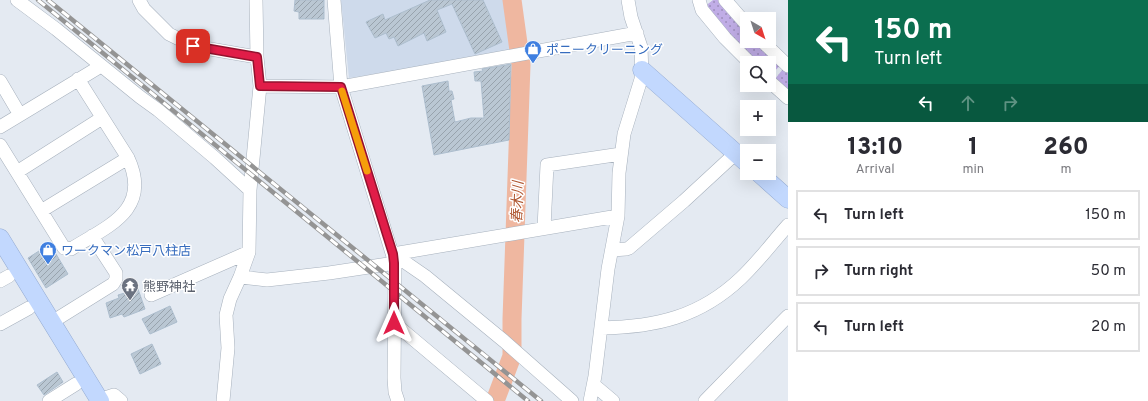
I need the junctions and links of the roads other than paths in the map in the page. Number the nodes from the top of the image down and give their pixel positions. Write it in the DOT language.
graph roads {
  1 [pos="17,0"];
  2 [pos="139,0"];
  3 [pos="256,0"];
  4 [pos="334,0"];
  5 [pos="628,0"];
  6 [pos="699,0"];
  7 [pos="724,0"];
  8 [pos="740,17"];
  9 [pos="637,33"];
  10 [pos="769,48"];
  11 [pos="743,56"];
  12 [pos="257,57"];
  13 [pos="101,66"];
  14 [pos="788,66"];
  15 [pos="642,70"];
  16 [pos="78,79"];
  17 [pos="0,81"];
  18 [pos="260,86"];
  19 [pos="341,87"];
  20 [pos="776,87"];
  21 [pos="788,98"];
  22 [pos="20,115"];
  23 [pos="102,118"];
  24 [pos="0,127"];
  25 [pos="0,144"];
  26 [pos="621,154"];
  27 [pos="740,157"];
  28 [pos="128,158"];
  29 [pos="740,159"];
  30 [pos="17,172"];
  31 [pos="767,180"];
  32 [pos="250,190"];
  33 [pos="788,199"];
  34 [pos="41,211"];
  35 [pos="618,216"];
  36 [pos="788,226"];
  37 [pos="544,228"];
  38 [pos="92,236"];
  39 [pos="0,238"];
  40 [pos="612,250"];
  41 [pos="249,252"];
  42 [pos="394,258"];
  43 [pos="0,260"];
  44 [pos="240,277"];
  45 [pos="5,278"];
  46 [pos="151,295"];
  47 [pos="29,308"];
  48 [pos="788,316"];
  49 [pos="52,322"];
  50 [pos="394,323"];
  51 [pos="0,324"];
  52 [pos="601,328"];
  53 [pos="76,384"];
  54 [pos="594,385"];
  55 [pos="486,400"];
  56 [pos="49,401"];
  57 [pos="86,401"];
  58 [pos="101,401"];
  59 [pos="121,401"];
  60 [pos="223,401"];
  61 [pos="398,401"];
  62 [pos="572,401"];
  63 [pos="590,401"];
  64 [pos="614,401"];
  65 [pos="705,401"];
  1 -- 13 [label="street"];
  2 -- 12 [label="street"];
  3 -- 12 [label="street"];
  4 -- 19 [label="street"];
  5 -- 9 [label="street"];
  6 -- 11 [label="street"];
  7 -- 8 [label="street"];
  9 -- 15 [label="street"];
  9 -- 19 [label="street"];
  10 -- 14 [label="street"];
  12 -- 18 [label="street"];
  13 -- 16 [label="street"];
  13 -- 32 [label="street"];
  15 -- 26 [label="street"];
  15 -- 27 [label="street"];
  16 -- 22 [label="street"];
  16 -- 23 [label="street"];
  17 -- 22 [label="street"];
  18 -- 19 [label="street"];
  18 -- 32 [label="street"];
  19 -- 42 [label="street"];
  20 -- 21 [label="street"];
  22 -- 24 [label="street"];
  23 -- 28 [label="street"];
  23 -- 30 [label="street"];
  25 -- 30 [label="street"];
  26 -- 35 [label="street"];
  26 -- 37 [label="street"];
  28 -- 34 [label="street"];
  28 -- 38 [label="street"];
  29 -- 40 [label="street"];
  30 -- 34 [label="street"];
  31 -- 33 [label="street"];
  32 -- 41 [label="street"];
  34 -- 38 [label="street"];
  35 -- 37 [label="street"];
  35 -- 40 [label="street"];
  36 -- 52 [label="street"];
  37 -- 42 [label="street"];
  38 -- 49 [label="street"];
  39 -- 49 [label="street"];
  40 -- 52 [label="street"];
  41 -- 44 [label="street"];
  41 -- 46 [label="street"];
  42 -- 44 [label="street"];
  42 -- 50 [label="street"];
  42 -- 62 [label="street"];
  43 -- 45 [label="street"];
  44 -- 60 [label="street"];
  45 -- 47 [label="street"];
  47 -- 51 [label="street"];
  47 -- 53 [label="street"];
  48 -- 65 [label="street"];
  49 -- 58 [label="street"];
  50 -- 55 [label="street"];
  50 -- 61 [label="street"];
  52 -- 54 [label="street"];
  53 -- 56 [label="street"];
  53 -- 57 [label="street"];
  54 -- 63 [label="street"];
  54 -- 64 [label="street"];
  58 -- 59 [label="street"];
}
